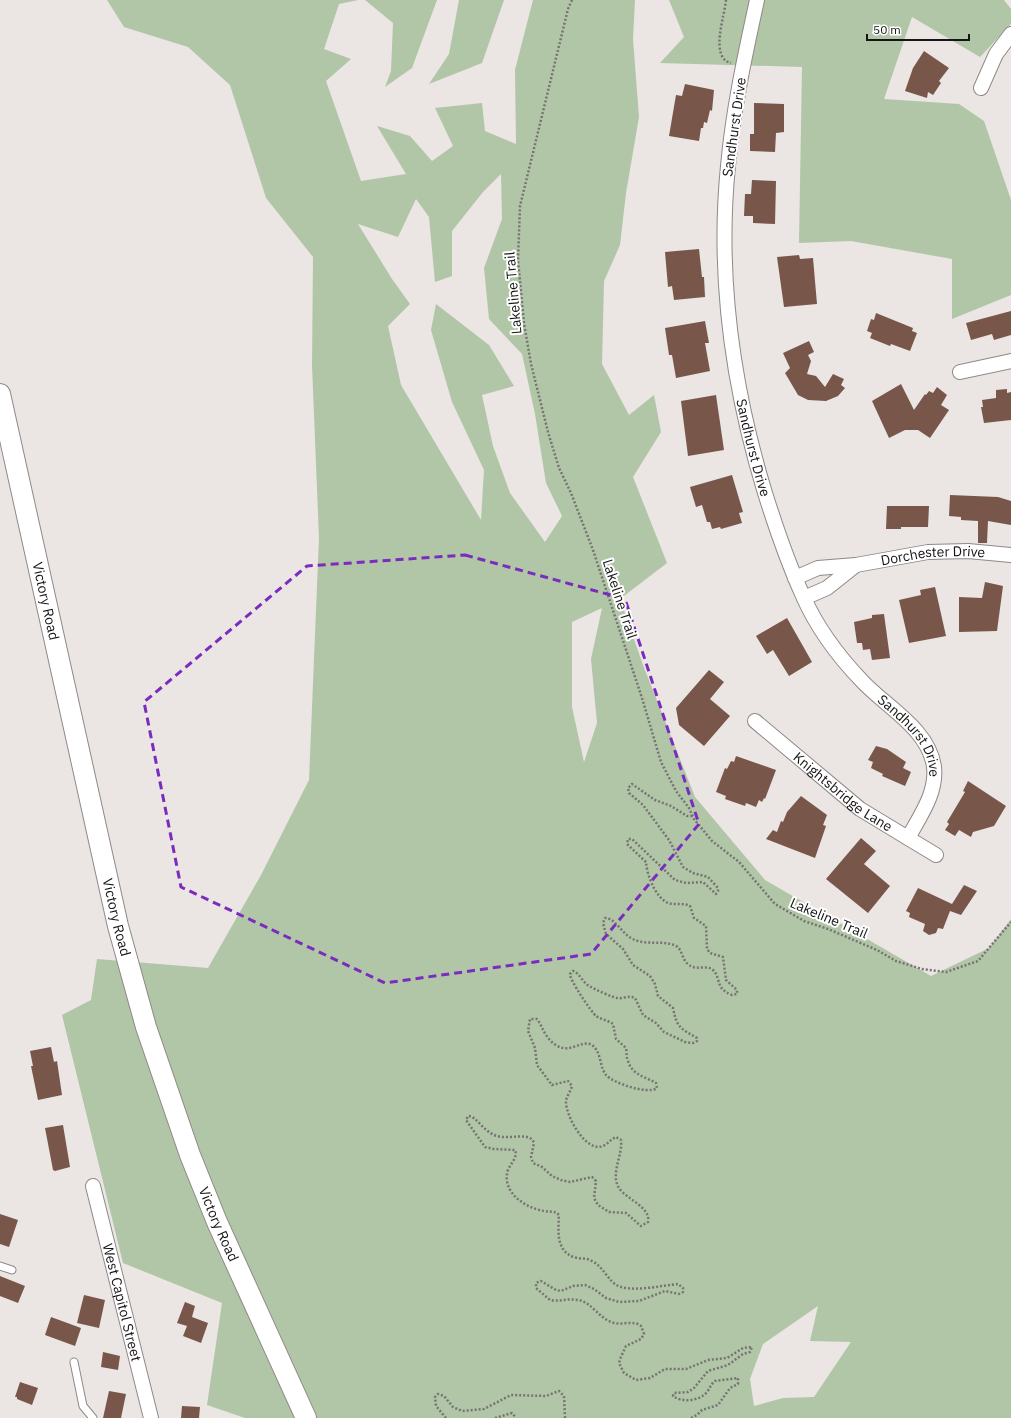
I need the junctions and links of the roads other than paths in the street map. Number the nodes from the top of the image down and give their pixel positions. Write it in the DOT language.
graph roads {
  1 [pos="757,0"];
  2 [pos="1011,34"];
  3 [pos="981,88"];
  4 [pos="1011,361"];
  5 [pos="960,372"];
  6 [pos="0,394"];
  7 [pos="1011,555"];
  8 [pos="856,565"];
  9 [pos="795,578"];
  10 [pos="804,598"];
  11 [pos="755,721"];
  12 [pos="908,838"];
  13 [pos="936,855"];
  14 [pos="93,1186"];
  15 [pos="0,1266"];
  16 [pos="12,1270"];
  17 [pos="74,1362"];
  18 [pos="93,1418"];
  19 [pos="151,1418"];
  20 [pos="306,1418"];
  1 -- 9 [label="street, Sandhurst Drive"];
  2 -- 3 [label="street"];
  4 -- 5 [label="street"];
  6 -- 20 [label="main road, Victory Road"];
  7 -- 8 [label="street, Dorchester Drive"];
  8 -- 9 [label="street, Dorchester Drive"];
  8 -- 10 [label="street, Dorchester Drive"];
  9 -- 10 [label="street, Sandhurst Drive"];
  10 -- 12 [label="street, Sandhurst Drive"];
  11 -- 12 [label="street, Knightsbridge Lane"];
  12 -- 13 [label="street, Knightsbridge Lane"];
  14 -- 19 [label="street, West Capitol Street"];
  15 -- 16 [label="lane"];
  17 -- 18 [label="lane"];
}
